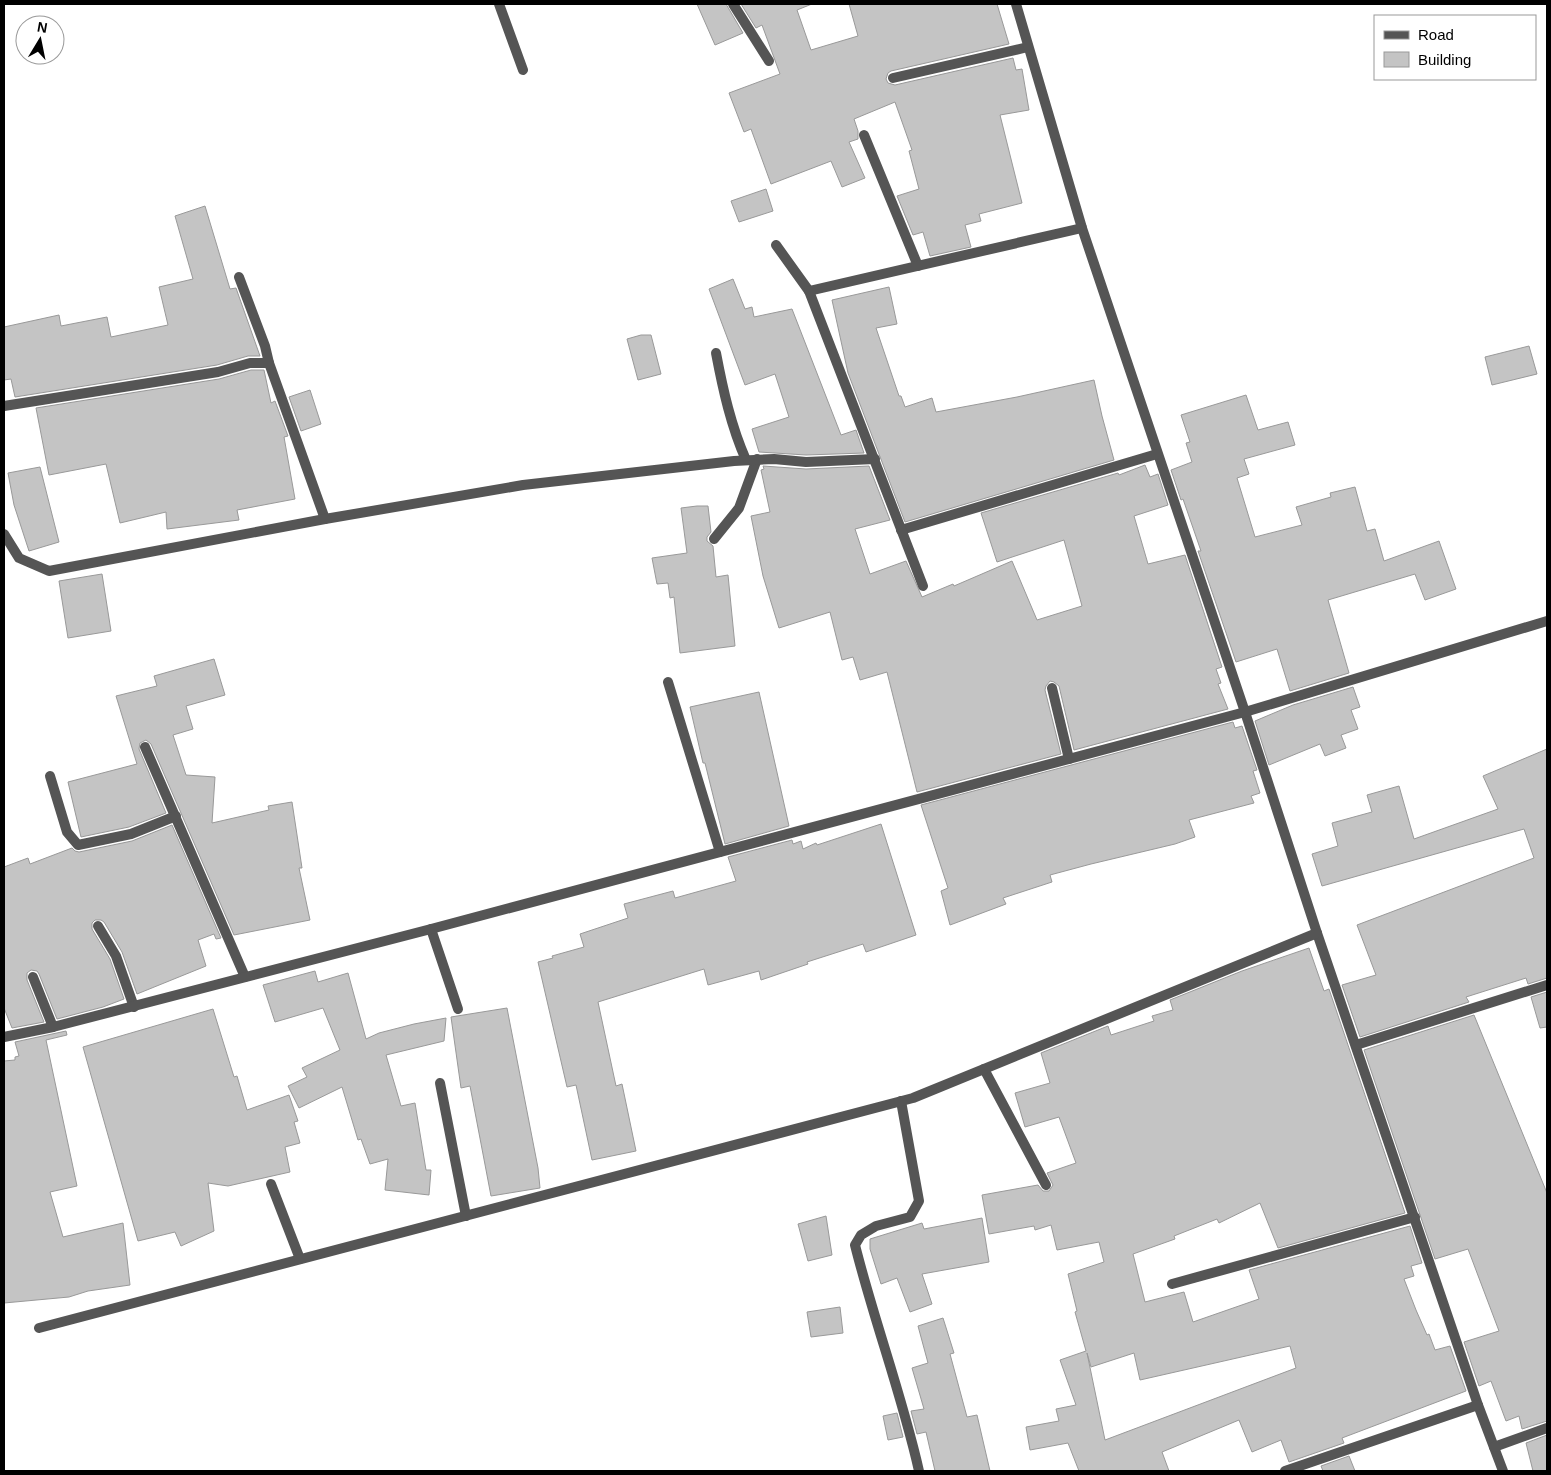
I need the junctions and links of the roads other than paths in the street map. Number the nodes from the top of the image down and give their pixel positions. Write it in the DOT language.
graph roads {
  1 [pos="499,4"];
  2 [pos="733,4"];
  3 [pos="1016,4"];
  4 [pos="1028,47"];
  5 [pos="769,61"];
  6 [pos="523,70"];
  7 [pos="893,78"];
  8 [pos="864,135"];
  9 [pos="1082,228"];
  10 [pos="776,245"];
  11 [pos="918,266"];
  12 [pos="239,277"];
  13 [pos="809,292"];
  14 [pos="716,354"];
  15 [pos="269,363"];
  16 [pos="4,406"];
  17 [pos="1158,454"];
  18 [pos="875,459"];
  19 [pos="751,460"];
  20 [pos="325,519"];
  21 [pos="901,530"];
  22 [pos="4,534"];
  23 [pos="714,539"];
  24 [pos="923,586"];
  25 [pos="1547,621"];
  26 [pos="668,682"];
  27 [pos="1052,688"];
  28 [pos="1245,712"];
  29 [pos="145,747"];
  30 [pos="1069,759"];
  31 [pos="50,776"];
  32 [pos="176,816"];
  33 [pos="720,852"];
  34 [pos="98,926"];
  35 [pos="431,929"];
  36 [pos="1318,933"];
  37 [pos="33,977"];
  38 [pos="245,977"];
  39 [pos="1547,986"];
  40 [pos="134,1007"];
  41 [pos="458,1009"];
  42 [pos="54,1027"];
  43 [pos="4,1038"];
  44 [pos="1356,1045"];
  45 [pos="984,1069"];
  46 [pos="440,1084"];
  47 [pos="901,1101"];
  48 [pos="271,1184"];
  49 [pos="1046,1185"];
  50 [pos="466,1216"];
  51 [pos="1415,1217"];
  52 [pos="300,1259"];
  53 [pos="1172,1284"];
  54 [pos="39,1328"];
  55 [pos="1478,1405"];
  56 [pos="1547,1428"];
  57 [pos="1494,1447"];
  58 [pos="919,1471"];
  59 [pos="1285,1471"];
  60 [pos="1503,1471"];
  1 -- 6 [label="street"];
  2 -- 5 [label="street"];
  3 -- 4 [label="street"];
  4 -- 7 [label="street"];
  4 -- 9 [label="street"];
  8 -- 11 [label="street"];
  9 -- 11 [label="street"];
  9 -- 17 [label="street"];
  10 -- 13 [label="street"];
  11 -- 13 [label="street"];
  12 -- 15 [label="street"];
  13 -- 18 [label="street"];
  14 -- 19 [label="street"];
  15 -- 16 [label="street"];
  15 -- 20 [label="street"];
  17 -- 21 [label="street"];
  17 -- 28 [label="street"];
  18 -- 19 [label="street"];
  18 -- 21 [label="street"];
  19 -- 20 [label="street"];
  19 -- 23 [label="street"];
  20 -- 22 [label="street"];
  21 -- 24 [label="street"];
  25 -- 28 [label="street"];
  26 -- 33 [label="street"];
  27 -- 30 [label="street"];
  28 -- 30 [label="street"];
  28 -- 36 [label="street"];
  29 -- 32 [label="street"];
  30 -- 33 [label="street"];
  31 -- 32 [label="street"];
  32 -- 38 [label="street"];
  33 -- 35 [label="street"];
  34 -- 40 [label="street"];
  35 -- 38 [label="street"];
  35 -- 41 [label="street"];
  36 -- 44 [label="street"];
  36 -- 45 [label="street"];
  37 -- 42 [label="street"];
  38 -- 40 [label="street"];
  39 -- 44 [label="street"];
  40 -- 42 [label="street"];
  42 -- 43 [label="street"];
  44 -- 51 [label="street"];
  45 -- 47 [label="street"];
  45 -- 49 [label="street"];
  46 -- 50 [label="street"];
  47 -- 50 [label="street"];
  47 -- 58 [label="street"];
  48 -- 52 [label="street"];
  50 -- 52 [label="street"];
  51 -- 53 [label="street"];
  51 -- 55 [label="street"];
  52 -- 54 [label="street"];
  55 -- 57 [label="street"];
  55 -- 59 [label="street"];
  56 -- 57 [label="street"];
  57 -- 60 [label="street"];
}
